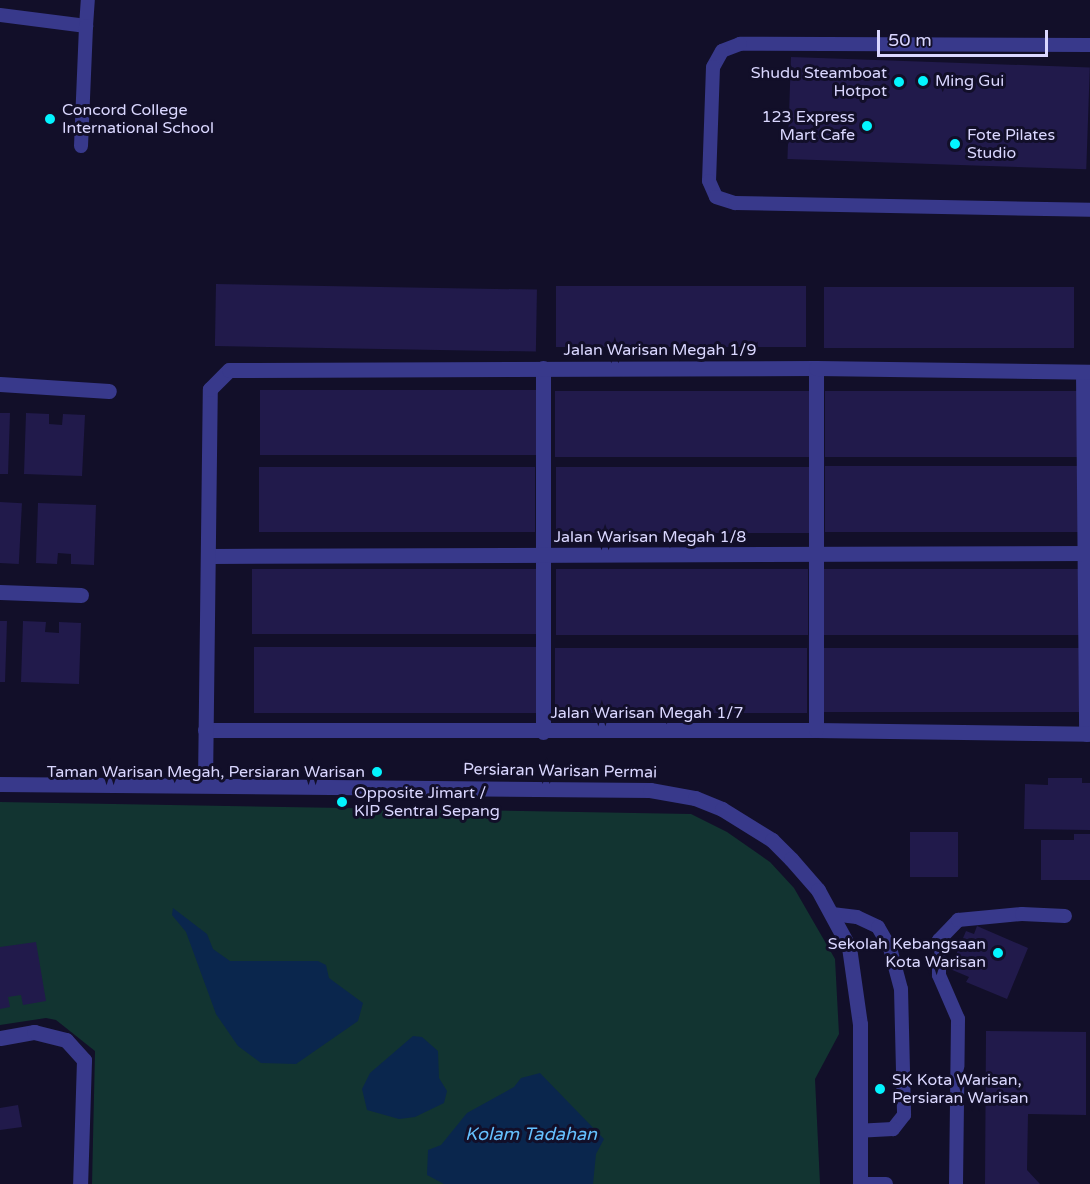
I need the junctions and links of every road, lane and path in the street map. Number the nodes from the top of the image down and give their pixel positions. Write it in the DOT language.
graph roads {
  1 [pos="88,0"];
  2 [pos="0,15"];
  3 [pos="86,26"];
  4 [pos="1090,45"];
  5 [pos="81,146"];
  6 [pos="1090,210"];
  7 [pos="543,368"];
  8 [pos="816,368"];
  9 [pos="1087,372"];
  10 [pos="0,384"];
  11 [pos="109,391"];
  12 [pos="1087,553"];
  13 [pos="816,554"];
  14 [pos="542,555"];
  15 [pos="210,556"];
  16 [pos="0,592"];
  17 [pos="81,595"];
  18 [pos="205,730"];
  19 [pos="816,730"];
  20 [pos="543,732"];
  21 [pos="1088,734"];
  22 [pos="205,783"];
  23 [pos="0,784"];
  24 [pos="832,914"];
  25 [pos="1065,916"];
  26 [pos="0,1038"];
  27 [pos="860,1131"];
  28 [pos="80,1184"];
  29 [pos="860,1184"];
  30 [pos="886,1184"];
  31 [pos="956,1184"];
  1 -- 3 [label="lane"];
  2 -- 3 [label="lane"];
  3 -- 5 [label="lane"];
  4 -- 6 [label="lane"];
  7 -- 8 [label="street, Jalan Warisan Megah 1/9"];
  7 -- 14 [label="street"];
  7 -- 15 [label="street, Jalan Warisan Megah 1/9"];
  8 -- 9 [label="street, Jalan Warisan Megah 1/9"];
  8 -- 13 [label="street"];
  9 -- 12 [label="street"];
  10 -- 11 [label="street"];
  12 -- 13 [label="street, Jalan Warisan Megah 1/8"];
  12 -- 21 [label="street"];
  13 -- 14 [label="street, Jalan Warisan Megah 1/8"];
  13 -- 19 [label="street"];
  14 -- 15 [label="street, Jalan Warisan Megah 1/8"];
  14 -- 20 [label="street"];
  15 -- 18 [label="street"];
  16 -- 17 [label="street"];
  18 -- 20 [label="street, Jalan Warisan Megah 1/7"];
  18 -- 22 [label="street"];
  19 -- 20 [label="street, Jalan Warisan Megah 1/7"];
  19 -- 21 [label="street, Jalan Warisan Megah 1/7"];
  22 -- 23 [label="street, Persiaran Warisan Permai"];
  22 -- 24 [label="street, Persiaran Warisan Permai"];
  24 -- 27 [label="street, Persiaran Warisan Permai"];
  24 -- 27 [label="lane"];
  25 -- 31 [label="lane"];
  26 -- 28 [label="street"];
  27 -- 29 [label="street, Persiaran Warisan Permai"];
  29 -- 30 [label="lane"];
}
